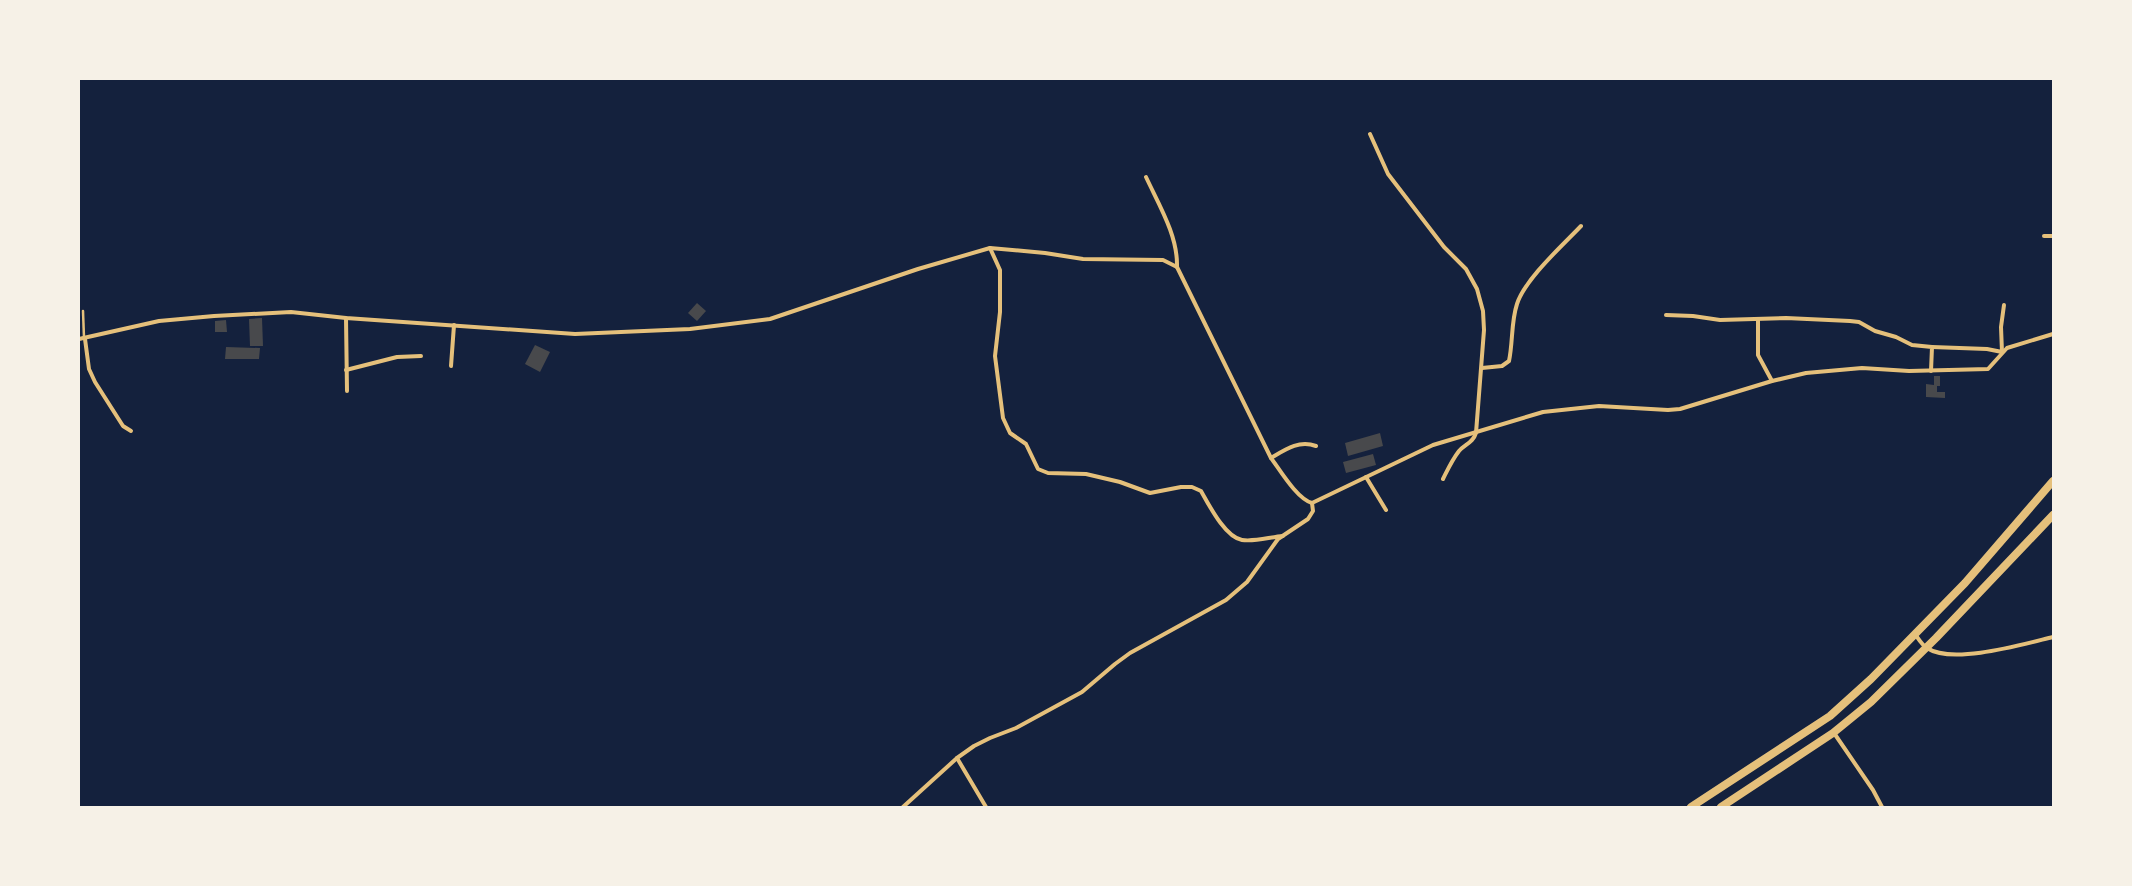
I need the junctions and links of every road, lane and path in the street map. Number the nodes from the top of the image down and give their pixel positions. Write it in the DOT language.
graph roads {
  1 [pos="1370,134"];
  2 [pos="1146,177"];
  3 [pos="1581,226"];
  4 [pos="2044,236"];
  5 [pos="2053,236"];
  6 [pos="990,248"];
  7 [pos="1177,267"];
  8 [pos="2004,305"];
  9 [pos="83,311"];
  10 [pos="1666,315"];
  11 [pos="346,318"];
  12 [pos="1758,319"];
  13 [pos="454,325"];
  14 [pos="2053,334"];
  15 [pos="79,339"];
  16 [pos="84,339"];
  17 [pos="1932,347"];
  18 [pos="2002,352"];
  19 [pos="421,356"];
  20 [pos="451,366"];
  21 [pos="1482,368"];
  22 [pos="346,370"];
  23 [pos="1931,371"];
  24 [pos="1772,381"];
  25 [pos="348,391"];
  26 [pos="131,431"];
  27 [pos="1476,433"];
  28 [pos="1316,446"];
  29 [pos="1271,458"];
  30 [pos="1366,477"];
  31 [pos="1443,479"];
  32 [pos="2053,481"];
  33 [pos="1312,503"];
  34 [pos="1386,510"];
  35 [pos="2053,515"];
  36 [pos="1283,536"];
  37 [pos="1915,633"];
  38 [pos="2053,637"];
  39 [pos="1926,647"];
  40 [pos="1833,732"];
  41 [pos="957,758"];
  42 [pos="903,807"];
  43 [pos="986,807"];
  44 [pos="1691,807"];
  45 [pos="1721,807"];
  46 [pos="1882,807"];
  1 -- 21 [label="street"];
  2 -- 7 [label="street"];
  3 -- 21 [label="street"];
  4 -- 5 [label="street"];
  6 -- 7 [label="street"];
  6 -- 13 [label="street"];
  6 -- 36 [label="street"];
  7 -- 29 [label="street"];
  8 -- 18 [label="street"];
  9 -- 16 [label="lane"];
  10 -- 12 [label="street"];
  11 -- 13 [label="street"];
  11 -- 16 [label="street"];
  11 -- 22 [label="street"];
  12 -- 17 [label="street"];
  12 -- 24 [label="street"];
  13 -- 20 [label="street"];
  14 -- 18 [label="street"];
  15 -- 16 [label="street"];
  16 -- 26 [label="street"];
  17 -- 18 [label="street"];
  17 -- 23 [label="street"];
  18 -- 23 [label="street"];
  19 -- 22 [label="street"];
  21 -- 27 [label="street"];
  22 -- 25 [label="street"];
  23 -- 24 [label="street"];
  24 -- 27 [label="street"];
  27 -- 30 [label="street"];
  27 -- 31 [label="street"];
  28 -- 29 [label="street"];
  29 -- 33 [label="street"];
  30 -- 33 [label="street"];
  30 -- 34 [label="street"];
  32 -- 37 [label="highway"];
  33 -- 36 [label="street"];
  35 -- 39 [label="highway"];
  36 -- 41 [label="street"];
  37 -- 39 [label="street"];
  37 -- 44 [label="highway"];
  38 -- 39 [label="street"];
  39 -- 40 [label="highway"];
  40 -- 45 [label="highway"];
  40 -- 46 [label="street"];
  41 -- 42 [label="street"];
  41 -- 43 [label="street"];
}
